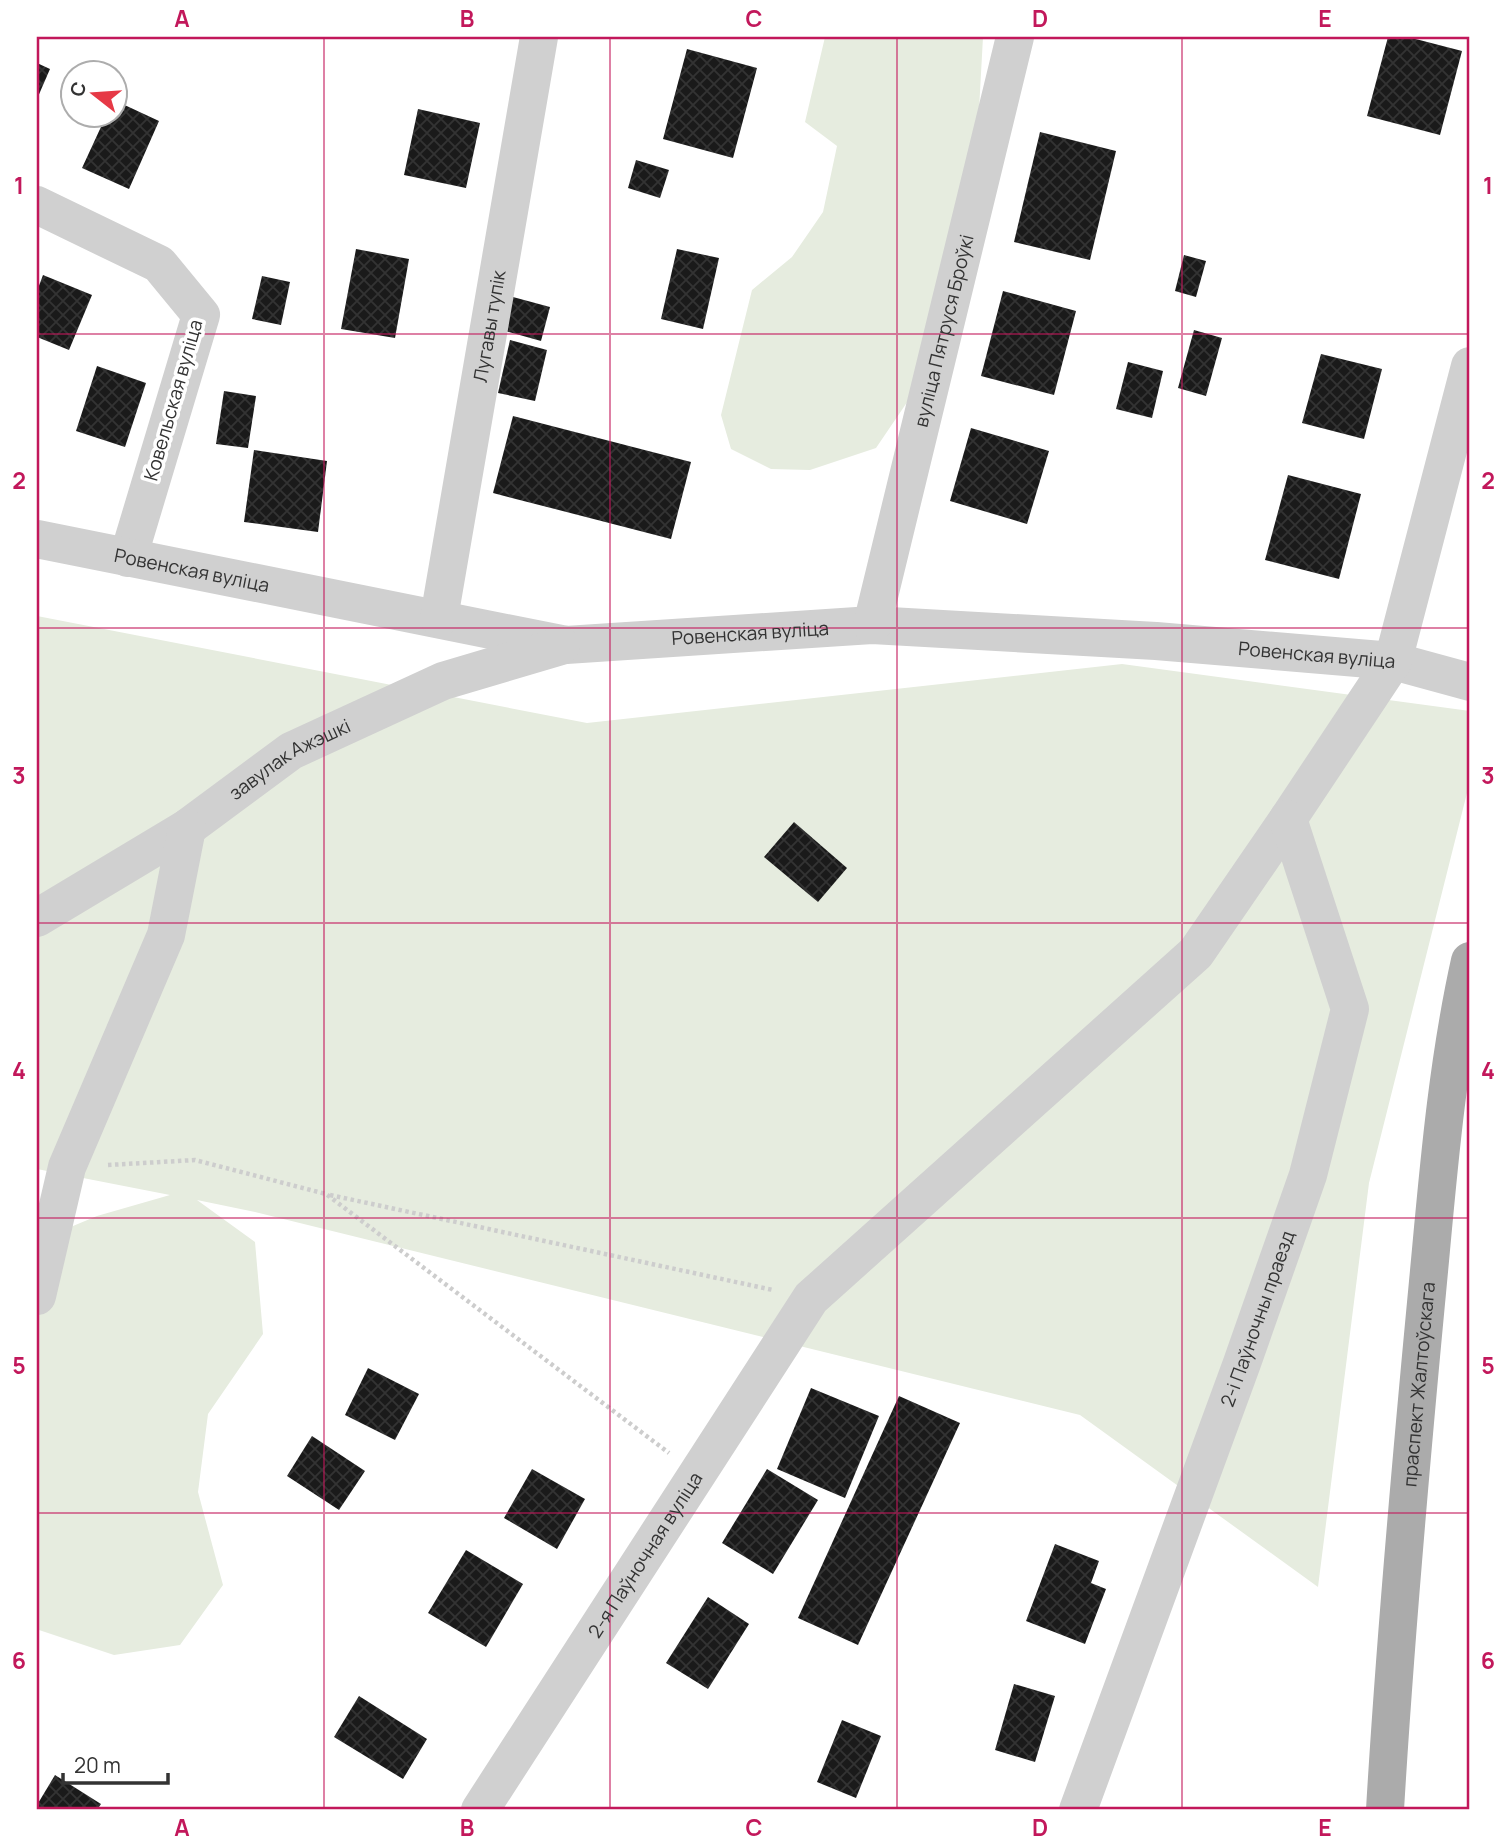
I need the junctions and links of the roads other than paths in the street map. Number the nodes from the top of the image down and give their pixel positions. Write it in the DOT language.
graph roads {
  1 [pos="539,37"];
  2 [pos="1015,37"];
  3 [pos="37,205"];
  4 [pos="1470,366"];
  5 [pos="37,539"];
  6 [pos="128,558"];
  7 [pos="439,618"];
  8 [pos="872,625"];
  9 [pos="566,645"];
  10 [pos="1393,661"];
  11 [pos="1470,682"];
  12 [pos="1288,819"];
  13 [pos="187,828"];
  14 [pos="37,918"];
  15 [pos="1470,961"];
  16 [pos="37,1296"];
  17 [pos="480,1810"];
  18 [pos="1078,1810"];
  19 [pos="1385,1810"];
  1 -- 7 [label="street, Лугавы тупік"];
  2 -- 8 [label="street, вуліца Пятруся Броўкі"];
  3 -- 6 [label="street, Ковельская вуліца"];
  4 -- 10 [label="street, 2-я Паўночная вуліца"];
  5 -- 6 [label="street, Ровенская вуліца"];
  6 -- 7 [label="street, Ровенская вуліца"];
  7 -- 9 [label="street, Ровенская вуліца"];
  8 -- 9 [label="street, Ровенская вуліца"];
  8 -- 10 [label="street, Ровенская вуліца"];
  9 -- 13 [label="street, завулак Ажэшкі"];
  10 -- 11 [label="street, Ровенская вуліца"];
  10 -- 12 [label="street, 2-я Паўночная вуліца"];
  12 -- 17 [label="street, 2-я Паўночная вуліца"];
  12 -- 18 [label="street, 2-і Паўночны праезд"];
  13 -- 14 [label="street, завулак Ажэшкі"];
  13 -- 16 [label="street"];
  15 -- 19 [label="main road, праспект Жалтоўскага"];
}
